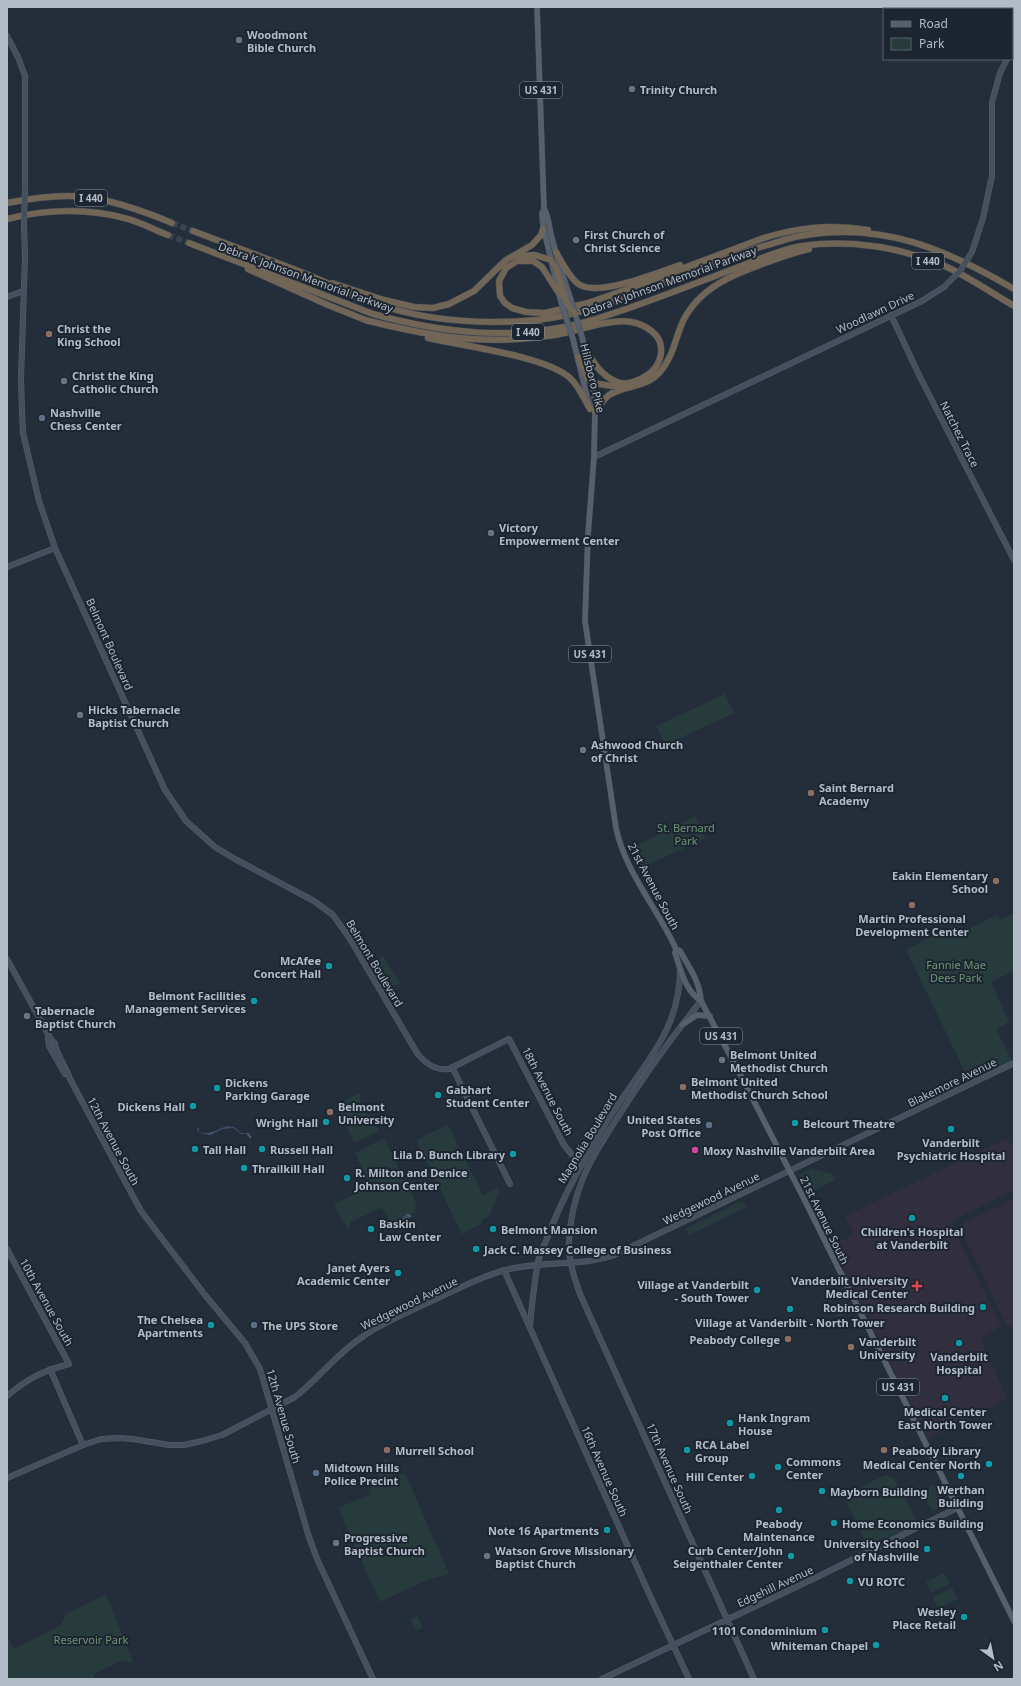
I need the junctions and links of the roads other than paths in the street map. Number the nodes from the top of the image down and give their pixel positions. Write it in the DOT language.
graph roads {
  1 [pos="537,7"];
  2 [pos="7,36"];
  3 [pos="1006,60"];
  4 [pos="7,203"];
  5 [pos="544,208"];
  6 [pos="7,219"];
  7 [pos="172,222"];
  8 [pos="543,229"];
  9 [pos="192,231"];
  10 [pos="168,235"];
  11 [pos="903,238"];
  12 [pos="761,239"];
  13 [pos="189,243"];
  14 [pos="833,244"];
  15 [pos="556,252"];
  16 [pos="223,257"];
  17 [pos="512,257"];
  18 [pos="551,260"];
  19 [pos="308,275"];
  20 [pos="1014,289"];
  21 [pos="23,291"];
  22 [pos="7,297"];
  23 [pos="564,299"];
  24 [pos="1014,306"];
  25 [pos="575,314"];
  26 [pos="891,315"];
  27 [pos="365,320"];
  28 [pos="585,347"];
  29 [pos="578,358"];
  30 [pos="593,383"];
  31 [pos="627,389"];
  32 [pos="593,410"];
  33 [pos="594,427"];
  34 [pos="594,457"];
  35 [pos="56,548"];
  36 [pos="1014,560"];
  37 [pos="7,566"];
  38 [pos="676,949"];
  39 [pos="7,959"];
  40 [pos="680,968"];
  41 [pos="701,1001"];
  42 [pos="710,1016"];
  43 [pos="682,1025"];
  44 [pos="1014,1063"];
  45 [pos="452,1068"];
  46 [pos="583,1162"];
  47 [pos="589,1166"];
  48 [pos="790,1171"];
  49 [pos="510,1184"];
  50 [pos="7,1250"];
  51 [pos="571,1264"];
  52 [pos="538,1265"];
  53 [pos="504,1270"];
  54 [pos="530,1326"];
  55 [pos="50,1369"];
  56 [pos="7,1396"];
  57 [pos="273,1410"];
  58 [pos="83,1445"];
  59 [pos="7,1478"];
  60 [pos="957,1508"];
  61 [pos="728,1619"];
  62 [pos="1014,1621"];
  63 [pos="672,1644"];
  64 [pos="373,1679"];
  65 [pos="602,1679"];
  66 [pos="689,1679"];
  67 [pos="754,1679"];
  1 -- 5 [label="main road, Hillsboro Pike / US 431"];
  2 -- 21 [label="main road, Belmont Boulevard, bridge"];
  3 -- 26 [label="main road, Woodlawn Drive, bridge"];
  4 -- 7 [label="highway, I 440"];
  5 -- 8 [label="main road, Hillsboro Pike / US 431"];
  5 -- 15 [label="main road, Hillsboro Pike / US 431"];
  6 -- 10 [label="highway, I 440"];
  8 -- 17 [label="highway"];
  8 -- 18 [label="main road, Hillsboro Pike / US 431"];
  9 -- 19 [label="highway, Debra K Johnson Memorial Parkway / I 440"];
  11 -- 12 [label="highway"];
  11 -- 19 [label="highway, Debra K Johnson Memorial Parkway / I 440"];
  11 -- 20 [label="highway, Debra K Johnson Memorial Parkway / I 440"];
  12 -- 15 [label="highway"];
  12 -- 23 [label="highway"];
  13 -- 16 [label="highway, Debra K Johnson Memorial Parkway / I 440"];
  14 -- 16 [label="highway, Debra K Johnson Memorial Parkway / I 440"];
  14 -- 24 [label="highway, Debra K Johnson Memorial Parkway / I 440"];
  14 -- 31 [label="highway"];
  15 -- 23 [label="main road, Hillsboro Pike / US 431"];
  16 -- 27 [label="highway"];
  17 -- 18 [label="highway"];
  17 -- 19 [label="highway"];
  18 -- 23 [label="highway"];
  21 -- 22 [label="main road"];
  21 -- 35 [label="main road, Belmont Boulevard"];
  23 -- 25 [label="highway, bridge"];
  23 -- 29 [label="main road, Hillsboro Pike / US 431, bridge"];
  25 -- 28 [label="main road, Hillsboro Pike / US 431, bridge"];
  26 -- 34 [label="main road, Woodlawn Drive"];
  26 -- 36 [label="main road, Natchez Trace"];
  27 -- 28 [label="highway"];
  27 -- 32 [label="highway"];
  28 -- 30 [label="main road, Hillsboro Pike / US 431"];
  29 -- 30 [label="highway"];
  29 -- 32 [label="main road, Hillsboro Pike / US 431"];
  30 -- 31 [label="highway"];
  30 -- 32 [label="main road, Hillsboro Pike / US 431"];
  31 -- 32 [label="highway"];
  32 -- 33 [label="main road, Hillsboro Pike / US 431"];
  33 -- 34 [label="main road, 21st Avenue South / US 431"];
  34 -- 38 [label="main road, 21st Avenue South / US 431"];
  35 -- 37 [label="main road"];
  35 -- 45 [label="main road, Belmont Boulevard"];
  38 -- 40 [label="main road, 21st Avenue South / US 431"];
  38 -- 41 [label="main road, 21st Avenue South / US 431"];
  39 -- 57 [label="main road, 12th Avenue South"];
  40 -- 41 [label="main road, 21st Avenue South / US 431"];
  40 -- 46 [label="main road, Magnolia Boulevard"];
  41 -- 42 [label="main road, 21st Avenue South / US 431"];
  41 -- 43 [label="main road, Magnolia Boulevard"];
  42 -- 43 [label="main road"];
  42 -- 48 [label="main road, 21st Avenue South / US 431"];
  43 -- 47 [label="main road, Magnolia Boulevard"];
  44 -- 48 [label="main road, Blakemore Avenue"];
  45 -- 46 [label="main road, 18th Avenue South"];
  45 -- 49 [label="main road"];
  46 -- 47 [label="main road, 18th Avenue South"];
  46 -- 52 [label="main road, Magnolia Boulevard"];
  47 -- 51 [label="main road, Magnolia Boulevard"];
  48 -- 51 [label="main road, Wedgewood Avenue"];
  48 -- 60 [label="main road, 21st Avenue South / US 431"];
  50 -- 55 [label="main road, 10th Avenue South"];
  51 -- 52 [label="main road, Wedgewood Avenue"];
  51 -- 61 [label="main road, 17th Avenue South"];
  52 -- 53 [label="main road, Wedgewood Avenue"];
  52 -- 54 [label="main road, Magnolia Boulevard"];
  53 -- 54 [label="main road, 16th Avenue South"];
  53 -- 57 [label="main road, Wedgewood Avenue"];
  54 -- 63 [label="main road, 16th Avenue South"];
  55 -- 56 [label="main road"];
  55 -- 58 [label="main road"];
  57 -- 58 [label="main road, Wedgewood Avenue"];
  57 -- 64 [label="main road, 12th Avenue South"];
  58 -- 59 [label="main road, Wedgewood Avenue"];
  60 -- 61 [label="main road, Edgehill Avenue"];
  60 -- 62 [label="main road, 21st Avenue South / US 431"];
  61 -- 63 [label="main road, Edgehill Avenue"];
  61 -- 67 [label="main road, 17th Avenue South"];
  63 -- 65 [label="main road, Edgehill Avenue"];
  63 -- 66 [label="main road, 16th Avenue South"];
}
